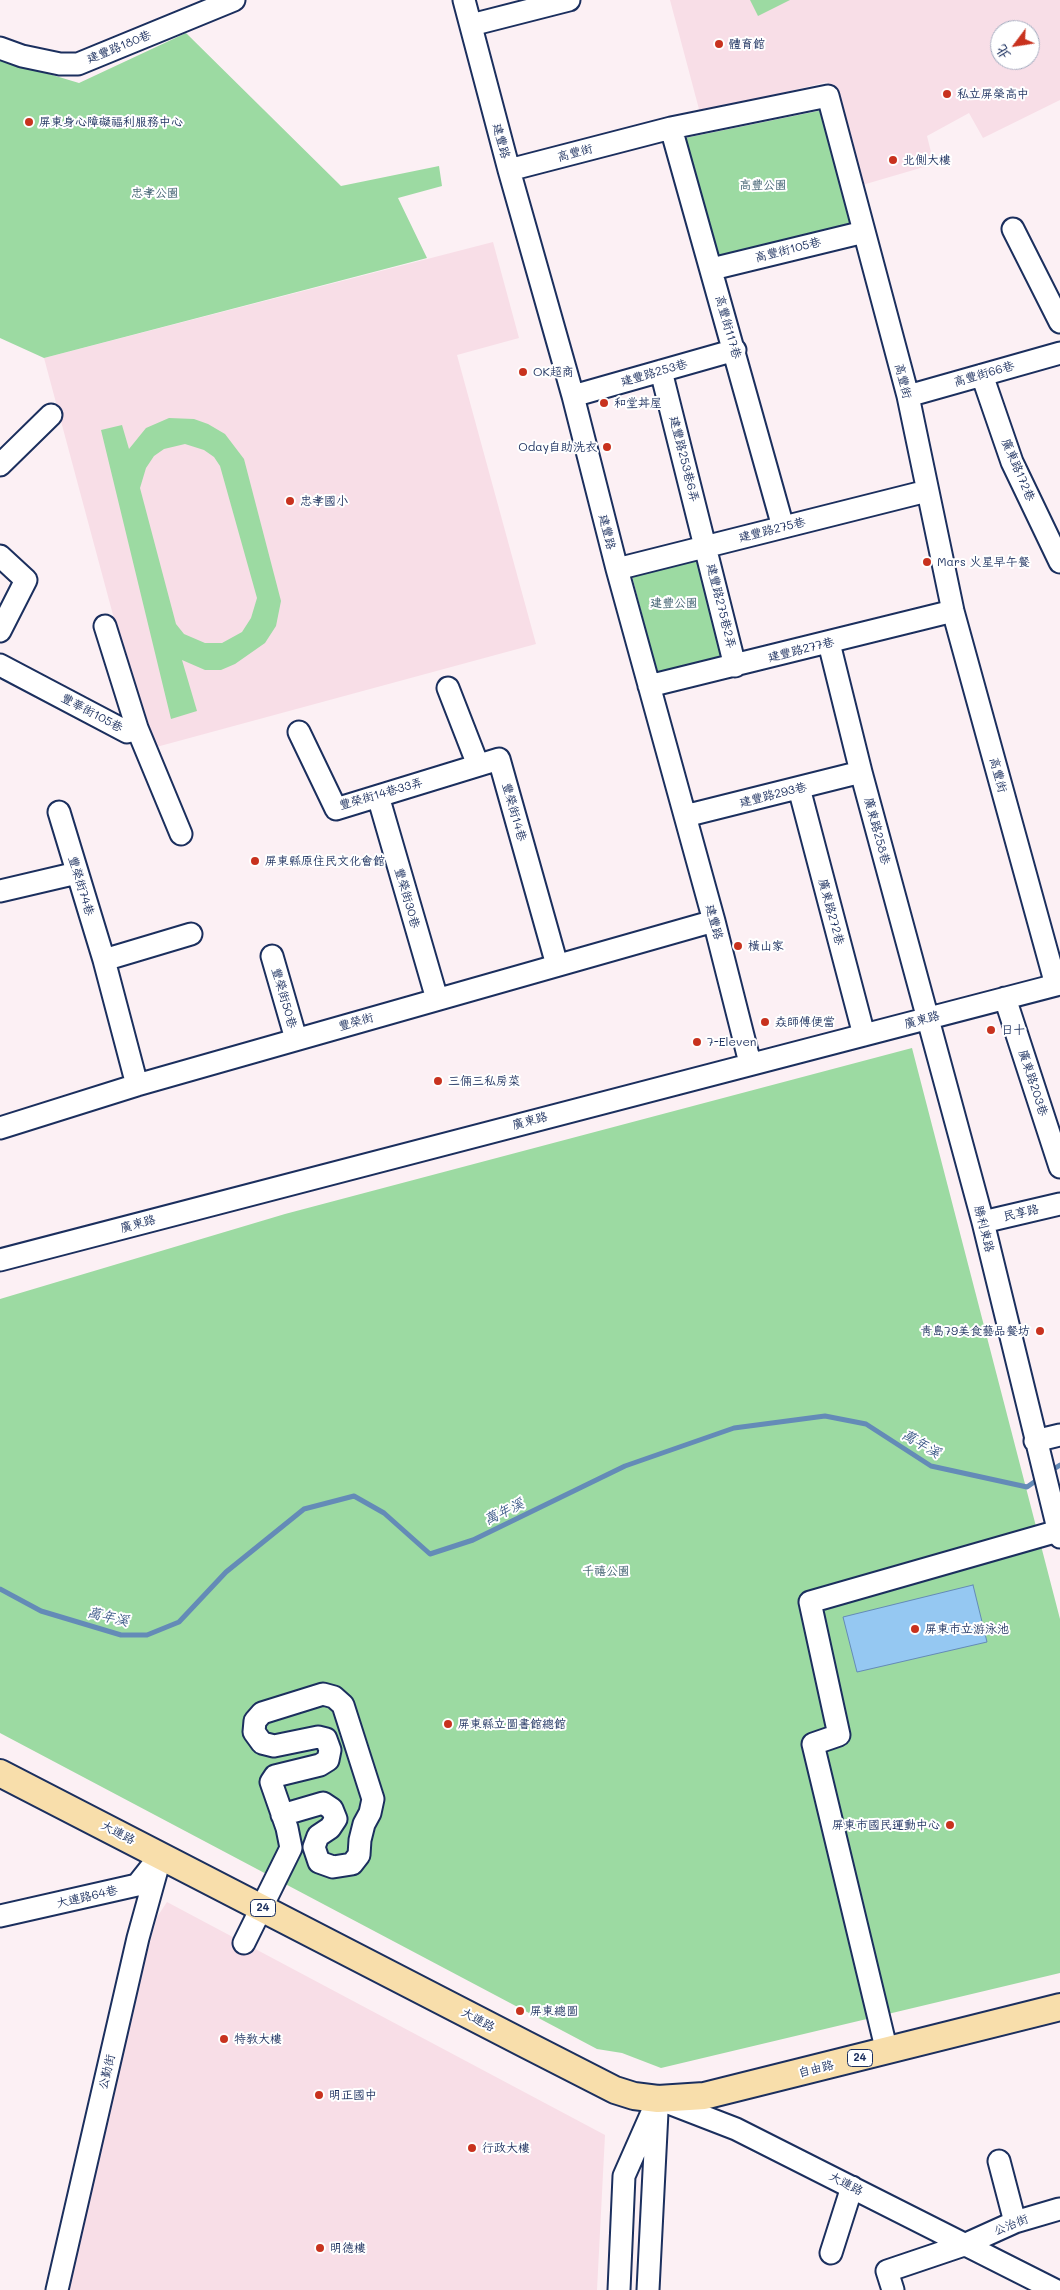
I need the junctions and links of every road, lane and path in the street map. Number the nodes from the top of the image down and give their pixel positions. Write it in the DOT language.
graph roads {
  1 [pos="234,0"];
  2 [pos="464,0"];
  3 [pos="569,0"];
  4 [pos="210,4"];
  5 [pos="471,25"];
  6 [pos="0,48"];
  7 [pos="671,128"];
  8 [pos="509,170"];
  9 [pos="1013,229"];
  10 [pos="864,232"];
  11 [pos="712,269"];
  12 [pos="1060,322"];
  13 [pos="735,350"];
  14 [pos="1060,353"];
  15 [pos="661,371"];
  16 [pos="982,375"];
  17 [pos="572,396"];
  18 [pos="908,396"];
  19 [pos="51,415"];
  20 [pos="0,465"];
  21 [pos="927,491"];
  22 [pos="783,527"];
  23 [pos="706,546"];
  24 [pos="0,556"];
  25 [pos="1060,562"];
  26 [pos="617,568"];
  27 [pos="953,611"];
  28 [pos="2,624"];
  29 [pos="106,626"];
  30 [pos="829,644"];
  31 [pos="0,665"];
  32 [pos="736,666"];
  33 [pos="649,686"];
  34 [pos="448,688"];
  35 [pos="137,728"];
  36 [pos="299,732"];
  37 [pos="478,765"];
  38 [pos="861,772"];
  39 [pos="799,788"];
  40 [pos="378,796"];
  41 [pos="59,812"];
  42 [pos="685,816"];
  43 [pos="181,834"];
  44 [pos="77,872"];
  45 [pos="0,892"];
  46 [pos="714,921"];
  47 [pos="191,934"];
  48 [pos="272,956"];
  49 [pos="104,960"];
  50 [pos="557,965"];
  51 [pos="1058,985"];
  52 [pos="1005,998"];
  53 [pos="437,999"];
  54 [pos="927,1018"];
  55 [pos="864,1035"];
  56 [pos="296,1039"];
  57 [pos="750,1063"];
  58 [pos="137,1085"];
  59 [pos="0,1128"];
  60 [pos="1060,1167"];
  61 [pos="1060,1204"];
  62 [pos="982,1222"];
  63 [pos="0,1260"];
  64 [pos="1060,1435"];
  65 [pos="1035,1440"];
  66 [pos="1059,1534"];
  67 [pos="0,1773"];
  68 [pos="282,1815"];
  69 [pos="161,1855"];
  70 [pos="0,1903"];
  71 [pos="262,1907"];
  72 [pos="21,1913"];
  73 [pos="0,1916"];
  74 [pos="244,1944"];
  75 [pos="1060,2007"];
  76 [pos="887,2052"];
  77 [pos="658,2099"];
  78 [pos="999,2162"];
  79 [pos="852,2187"];
  80 [pos="1059,2209"];
  81 [pos="1015,2222"];
  82 [pos="964,2246"];
  83 [pos="831,2253"];
  84 [pos="57,2290"];
  85 [pos="619,2290"];
  86 [pos="648,2290"];
  87 [pos="893,2290"];
  88 [pos="1053,2290"];
  1 -- 4 [label="street, 建豐路180巷"];
  2 -- 5 [label="street, 建豐路"];
  3 -- 5 [label="street"];
  4 -- 6 [label="street, 建豐路180巷"];
  5 -- 8 [label="street, 建豐路"];
  7 -- 8 [label="street, 高豐街"];
  7 -- 10 [label="street, 高豐街"];
  7 -- 11 [label="street, 高豐街117巷"];
  8 -- 17 [label="street, 建豐路"];
  9 -- 12 [label="street"];
  10 -- 11 [label="street, 高豐街105巷"];
  10 -- 18 [label="street, 高豐街"];
  11 -- 13 [label="street, 高豐街117巷"];
  13 -- 15 [label="street, 建豐路253巷"];
  13 -- 22 [label="street, 高豐街117巷"];
  14 -- 16 [label="street, 高豐街66巷"];
  15 -- 17 [label="street, 建豐路253巷"];
  15 -- 23 [label="street, 建豐路253巷6弄"];
  16 -- 18 [label="street, 高豐街66巷"];
  16 -- 25 [label="street, 廣東路172巷"];
  17 -- 26 [label="street, 建豐路"];
  18 -- 21 [label="street, 高豐街"];
  19 -- 20 [label="street"];
  21 -- 22 [label="street, 建豐路275巷"];
  21 -- 27 [label="street, 高豐街"];
  22 -- 23 [label="street, 建豐路275巷"];
  23 -- 26 [label="street, 建豐路275巷"];
  23 -- 32 [label="street, 建豐路275巷2弄"];
  24 -- 28 [label="street"];
  26 -- 33 [label="street, 建豐路"];
  27 -- 30 [label="street, 建豐路277巷"];
  27 -- 51 [label="street, 高豐街"];
  29 -- 35 [label="street"];
  30 -- 32 [label="street, 建豐路277巷"];
  30 -- 38 [label="street, 廣東路258巷"];
  31 -- 35 [label="street, 豐華街105巷"];
  32 -- 33 [label="street, 建豐路277巷"];
  33 -- 42 [label="street, 建豐路"];
  34 -- 37 [label="street"];
  35 -- 43 [label="street, 豐華街105巷"];
  36 -- 40 [label="street, 豐榮街14巷33弄"];
  37 -- 40 [label="street, 豐榮街14巷33弄"];
  37 -- 50 [label="street, 豐榮街14巷"];
  38 -- 39 [label="street, 建豐路293巷"];
  38 -- 54 [label="street, 廣東路258巷"];
  39 -- 42 [label="street, 建豐路293巷"];
  39 -- 55 [label="street, 廣東路272巷"];
  40 -- 53 [label="street, 豐榮街30巷"];
  41 -- 44 [label="street, 豐榮街74巷"];
  42 -- 46 [label="street, 建豐路"];
  44 -- 45 [label="street"];
  44 -- 49 [label="street, 豐榮街74巷"];
  46 -- 50 [label="street, 豐榮街"];
  46 -- 57 [label="street, 建豐路"];
  47 -- 49 [label="street"];
  48 -- 56 [label="street, 豐榮街50巷"];
  49 -- 58 [label="street, 豐榮街74巷"];
  50 -- 53 [label="street, 豐榮街"];
  51 -- 52 [label="street, 廣東路"];
  52 -- 54 [label="street, 廣東路"];
  52 -- 60 [label="street, 廣東路203巷"];
  53 -- 56 [label="street, 豐榮街"];
  54 -- 55 [label="street, 廣東路"];
  54 -- 62 [label="street, 勝利東路"];
  55 -- 57 [label="street, 廣東路"];
  56 -- 58 [label="street, 豐榮街"];
  57 -- 63 [label="street, 廣東路"];
  58 -- 59 [label="street, 豐榮街"];
  61 -- 62 [label="street, 民享路"];
  62 -- 65 [label="street, 勝利東路"];
  64 -- 65 [label="street"];
  65 -- 66 [label="street, 勝利東路"];
  66 -- 76 [label="street"];
  67 -- 69 [label="main road, 大連路 / 24"];
  68 -- 68 [label="street"];
  68 -- 71 [label="street"];
  69 -- 71 [label="main road, 大連路 / 24"];
  69 -- 72 [label="street, 大連路64巷"];
  69 -- 84 [label="street, 公勤街"];
  70 -- 72 [label="street"];
  71 -- 74 [label="street"];
  71 -- 77 [label="main road, 大連路 / 24"];
  72 -- 73 [label="street, 大連路64巷"];
  75 -- 76 [label="main road, 自由路 / 24"];
  76 -- 77 [label="main road, 自由路 / 24"];
  77 -- 79 [label="street, 大連路"];
  77 -- 85 [label="street"];
  77 -- 86 [label="street"];
  78 -- 81 [label="street"];
  79 -- 82 [label="street, 大連路"];
  79 -- 83 [label="street"];
  80 -- 81 [label="street, 公治街"];
  81 -- 82 [label="street, 公治街"];
  82 -- 87 [label="street"];
  82 -- 88 [label="street, 大連路"];
}
